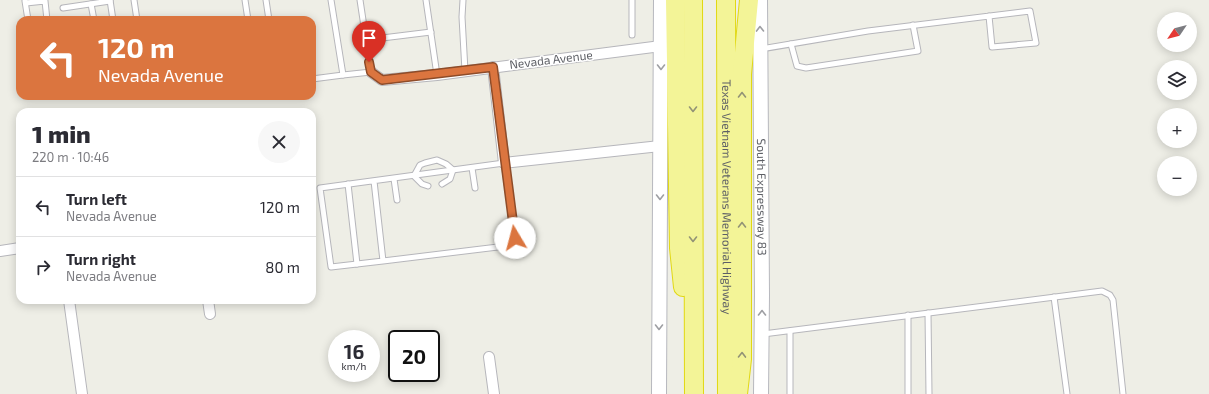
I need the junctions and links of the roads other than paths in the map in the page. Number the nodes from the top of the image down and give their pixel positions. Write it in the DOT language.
graph roads {
  1 [pos="134,0"];
  2 [pos="245,0"];
  3 [pos="266,0"];
  4 [pos="331,0"];
  5 [pos="360,0"];
  6 [pos="426,0"];
  7 [pos="463,0"];
  8 [pos="632,0"];
  9 [pos="661,0"];
  10 [pos="676,0"];
  11 [pos="693,0"];
  12 [pos="726,0"];
  13 [pos="749,0"];
  14 [pos="760,0"];
  15 [pos="110,1"];
  16 [pos="26,2"];
  17 [pos="91,4"];
  18 [pos="63,8"];
  19 [pos="28,16"];
  20 [pos="47,16"];
  21 [pos="93,16"];
  22 [pos="112,16"];
  23 [pos="136,16"];
  24 [pos="247,16"];
  25 [pos="268,16"];
  26 [pos="989,16"];
  27 [pos="913,25"];
  28 [pos="431,32"];
  29 [pos="632,35"];
  30 [pos="366,40"];
  31 [pos="791,44"];
  32 [pos="661,46"];
  33 [pos="760,49"];
  34 [pos="493,67"];
  35 [pos="465,71"];
  36 [pos="371,72"];
  37 [pos="342,75"];
  38 [pos="437,75"];
  39 [pos="316,78"];
  40 [pos="660,146"];
  41 [pos="504,163"];
  42 [pos="472,168"];
  43 [pos="453,170"];
  44 [pos="414,176"];
  45 [pos="394,179"];
  46 [pos="374,181"];
  47 [pos="348,184"];
  48 [pos="442,184"];
  49 [pos="428,186"];
  50 [pos="475,188"];
  51 [pos="397,200"];
  52 [pos="16,249"];
  53 [pos="0,251"];
  54 [pos="383,261"];
  55 [pos="357,264"];
  56 [pos="1054,297"];
  57 [pos="70,304"];
  58 [pos="209,304"];
  59 [pos="928,313"];
  60 [pos="210,314"];
  61 [pos="908,315"];
  62 [pos="790,331"];
  63 [pos="762,334"];
  64 [pos="489,357"];
  65 [pos="694,391"];
  66 [pos="82,394"];
  67 [pos="494,394"];
  68 [pos="659,394"];
  69 [pos="727,394"];
  70 [pos="738,394"];
  71 [pos="761,394"];
  72 [pos="790,394"];
  73 [pos="908,394"];
  74 [pos="929,394"];
  75 [pos="1067,394"];
  76 [pos="1123,394"];
  1 -- 23 [label="lane"];
  2 -- 24 [label="lane"];
  3 -- 25 [label="lane"];
  4 -- 37 [label="lane"];
  5 -- 30 [label="lane"];
  6 -- 28 [label="lane"];
  7 -- 35 [label="lane"];
  8 -- 29 [label="lane"];
  9 -- 32 [label="main road"];
  10 -- 65 [label="highway"];
  11 -- 65 [label="highway, one-way"];
  12 -- 69 [label="highway, Texas Vietnam Veterans Memorial Highway"];
  70 -- 13 [label="highway, one-way"];
  33 -- 14 [label="main road, South Expressway 83, one-way"];
  15 -- 17 [label="lane"];
  15 -- 22 [label="lane"];
  16 -- 19 [label="lane"];
  16 -- 20 [label="lane"];
  17 -- 18 [label="lane"];
  17 -- 21 [label="lane"];
  26 -- 26 [label="lane"];
  26 -- 27 [label="lane"];
  27 -- 31 [label="lane"];
  27 -- 31 [label="lane"];
  28 -- 30 [label="lane"];
  28 -- 38 [label="lane"];
  30 -- 36 [label="lane"];
  31 -- 33 [label="lane"];
  32 -- 34 [label="street, Nevada Avenue"];
  32 -- 40 [label="main road, one-way"];
  63 -- 33 [label="main road, South Expressway 83, one-way"];
  34 -- 35 [label="street, Nevada Avenue"];
  34 -- 41 [label="street"];
  35 -- 38 [label="street, Nevada Avenue"];
  36 -- 37 [label="lane"];
  36 -- 38 [label="street, Nevada Avenue"];
  37 -- 39 [label="lane"];
  40 -- 41 [label="street"];
  40 -- 68 [label="main road, one-way"];
  41 -- 42 [label="lane"];
  41 -- 54 [label="lane"];
  42 -- 43 [label="lane"];
  42 -- 50 [label="lane"];
  43 -- 44 [label="lane"];
  43 -- 44 [label="lane"];
  43 -- 48 [label="lane"];
  44 -- 45 [label="lane"];
  44 -- 49 [label="lane"];
  45 -- 46 [label="lane"];
  45 -- 51 [label="lane"];
  46 -- 47 [label="lane"];
  46 -- 54 [label="lane"];
  47 -- 55 [label="lane"];
  47 -- 55 [label="lane"];
  52 -- 53 [label="street"];
  54 -- 55 [label="lane"];
  56 -- 59 [label="lane"];
  56 -- 75 [label="lane"];
  56 -- 76 [label="lane"];
  57 -- 66 [label="street"];
  58 -- 60 [label="street"];
  59 -- 61 [label="lane"];
  59 -- 74 [label="lane"];
  61 -- 62 [label="lane"];
  61 -- 73 [label="lane"];
  62 -- 63 [label="lane"];
  62 -- 72 [label="lane"];
  63 -- 71 [label="main road, South Expressway 83"];
  64 -- 67 [label="street"];
}
